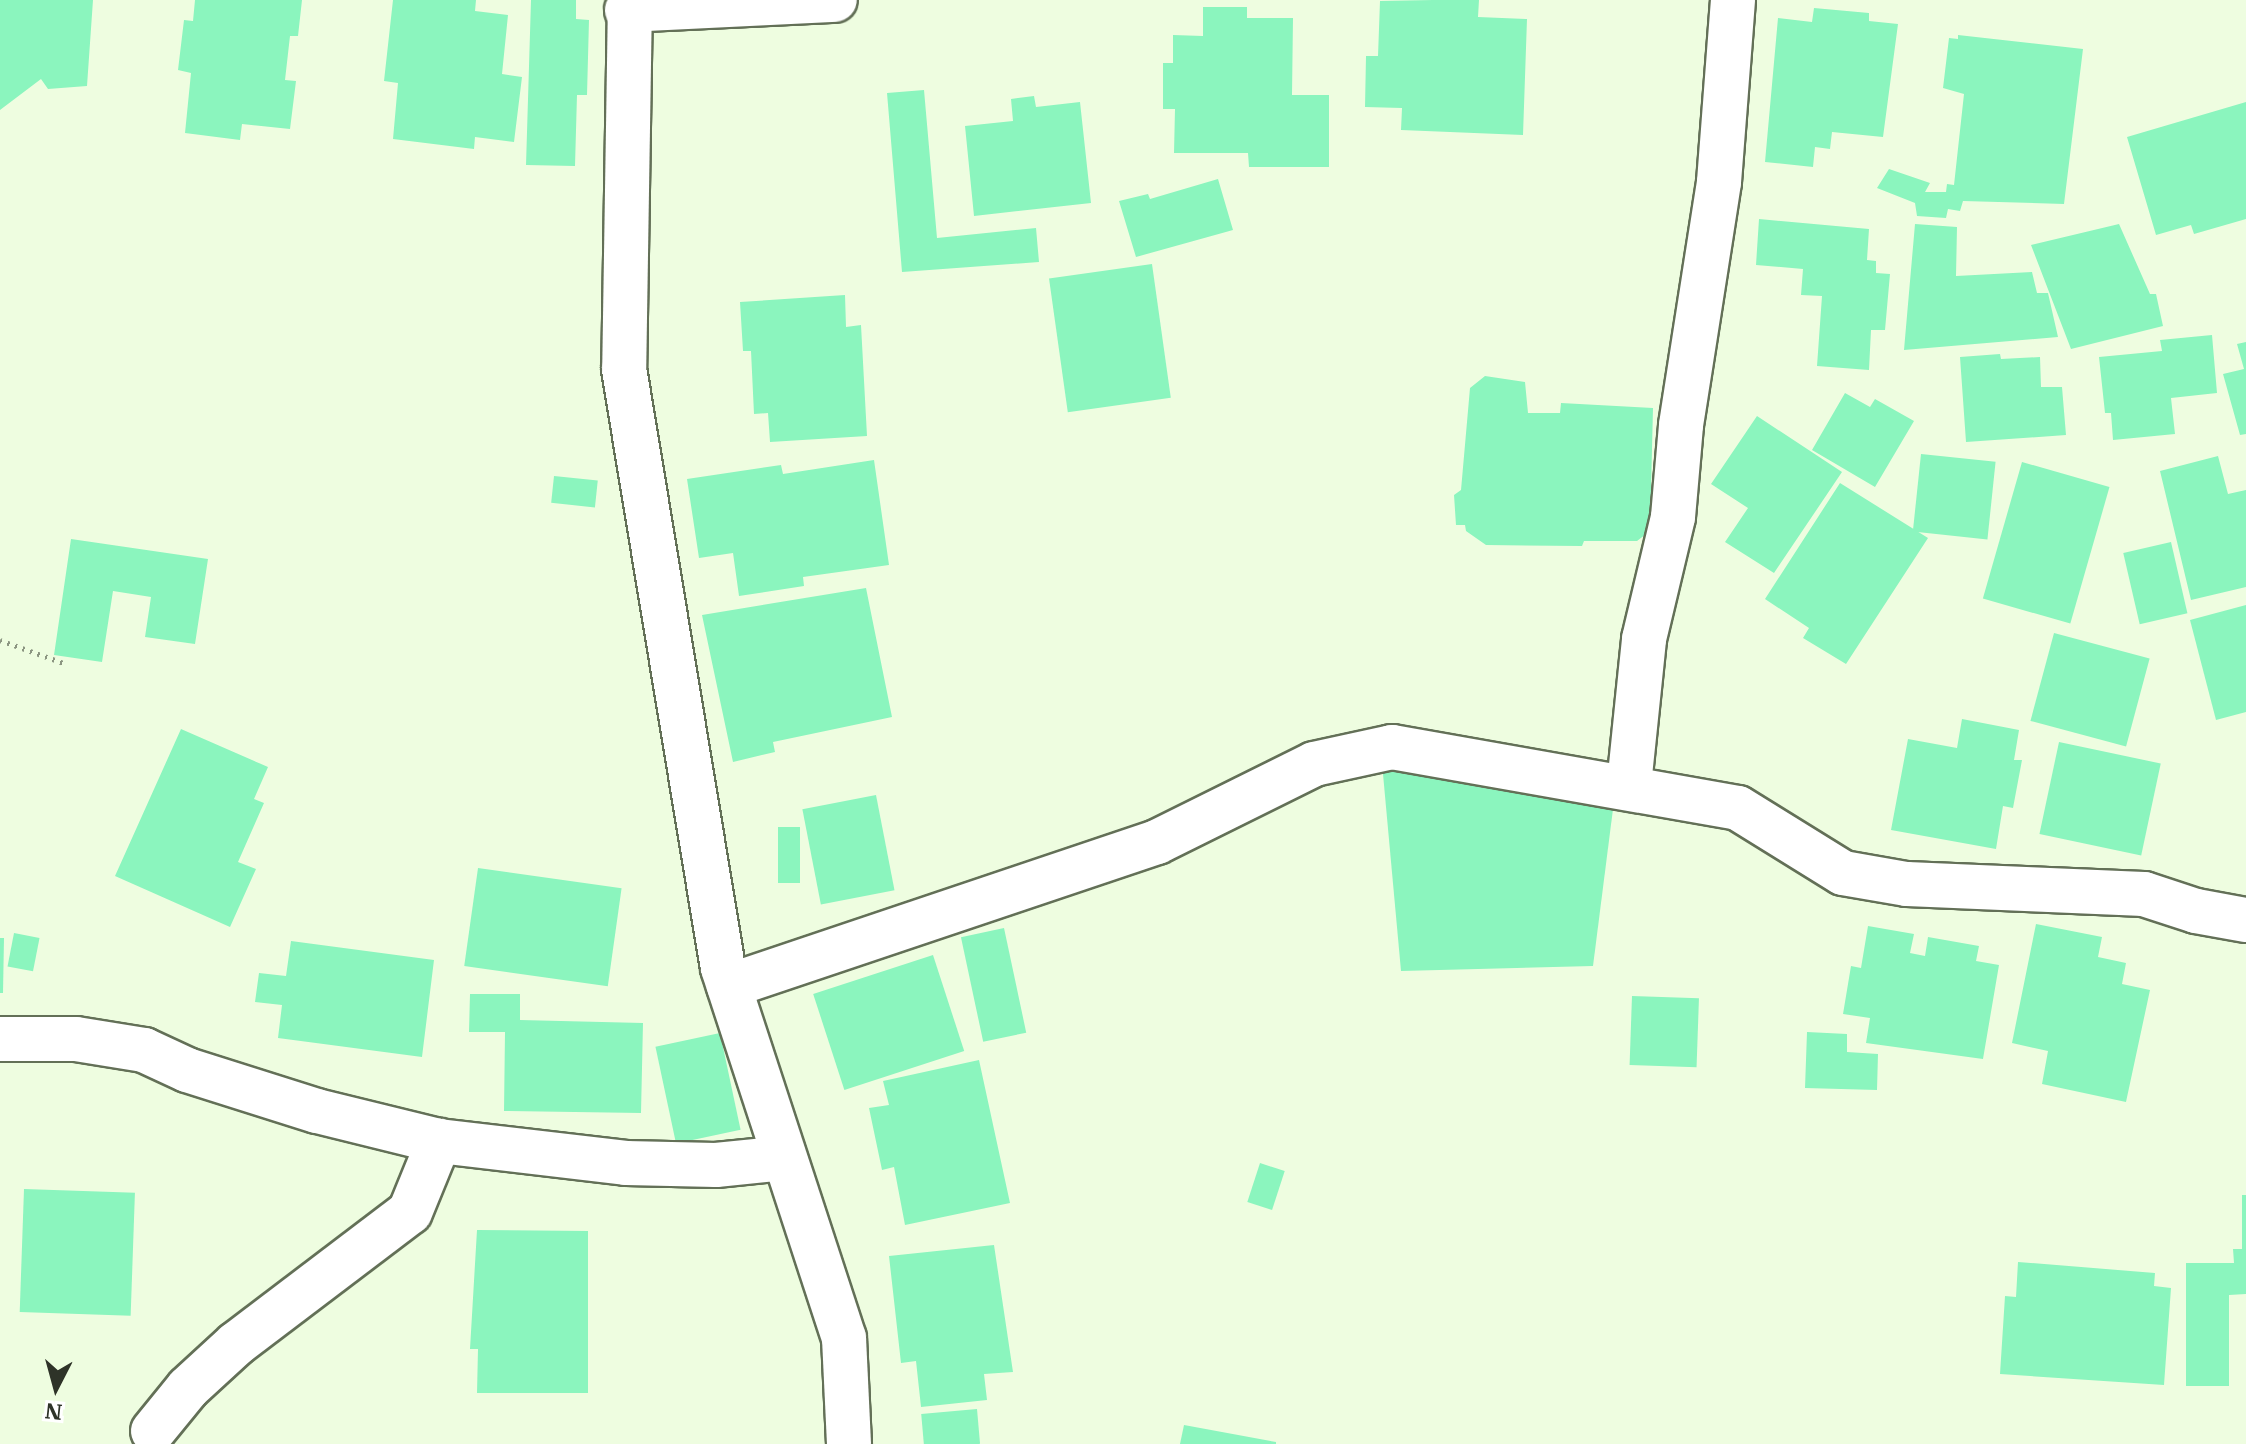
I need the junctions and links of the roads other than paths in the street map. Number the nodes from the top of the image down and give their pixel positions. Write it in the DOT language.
graph roads {
  1 [pos="835,0"];
  2 [pos="1733,0"];
  3 [pos="628,5"];
  4 [pos="1629,785"];
  5 [pos="2246,920"];
  6 [pos="729,986"];
  7 [pos="0,1039"];
  8 [pos="439,1141"];
  9 [pos="784,1158"];
  10 [pos="153,1431"];
  11 [pos="849,1444"];
  1 -- 3 [label="street"];
  2 -- 4 [label="street"];
  3 -- 6 [label="street"];
  4 -- 5 [label="street"];
  4 -- 6 [label="street"];
  6 -- 9 [label="street"];
  7 -- 8 [label="street"];
  8 -- 9 [label="street"];
  8 -- 10 [label="street"];
  9 -- 11 [label="street"];
}
